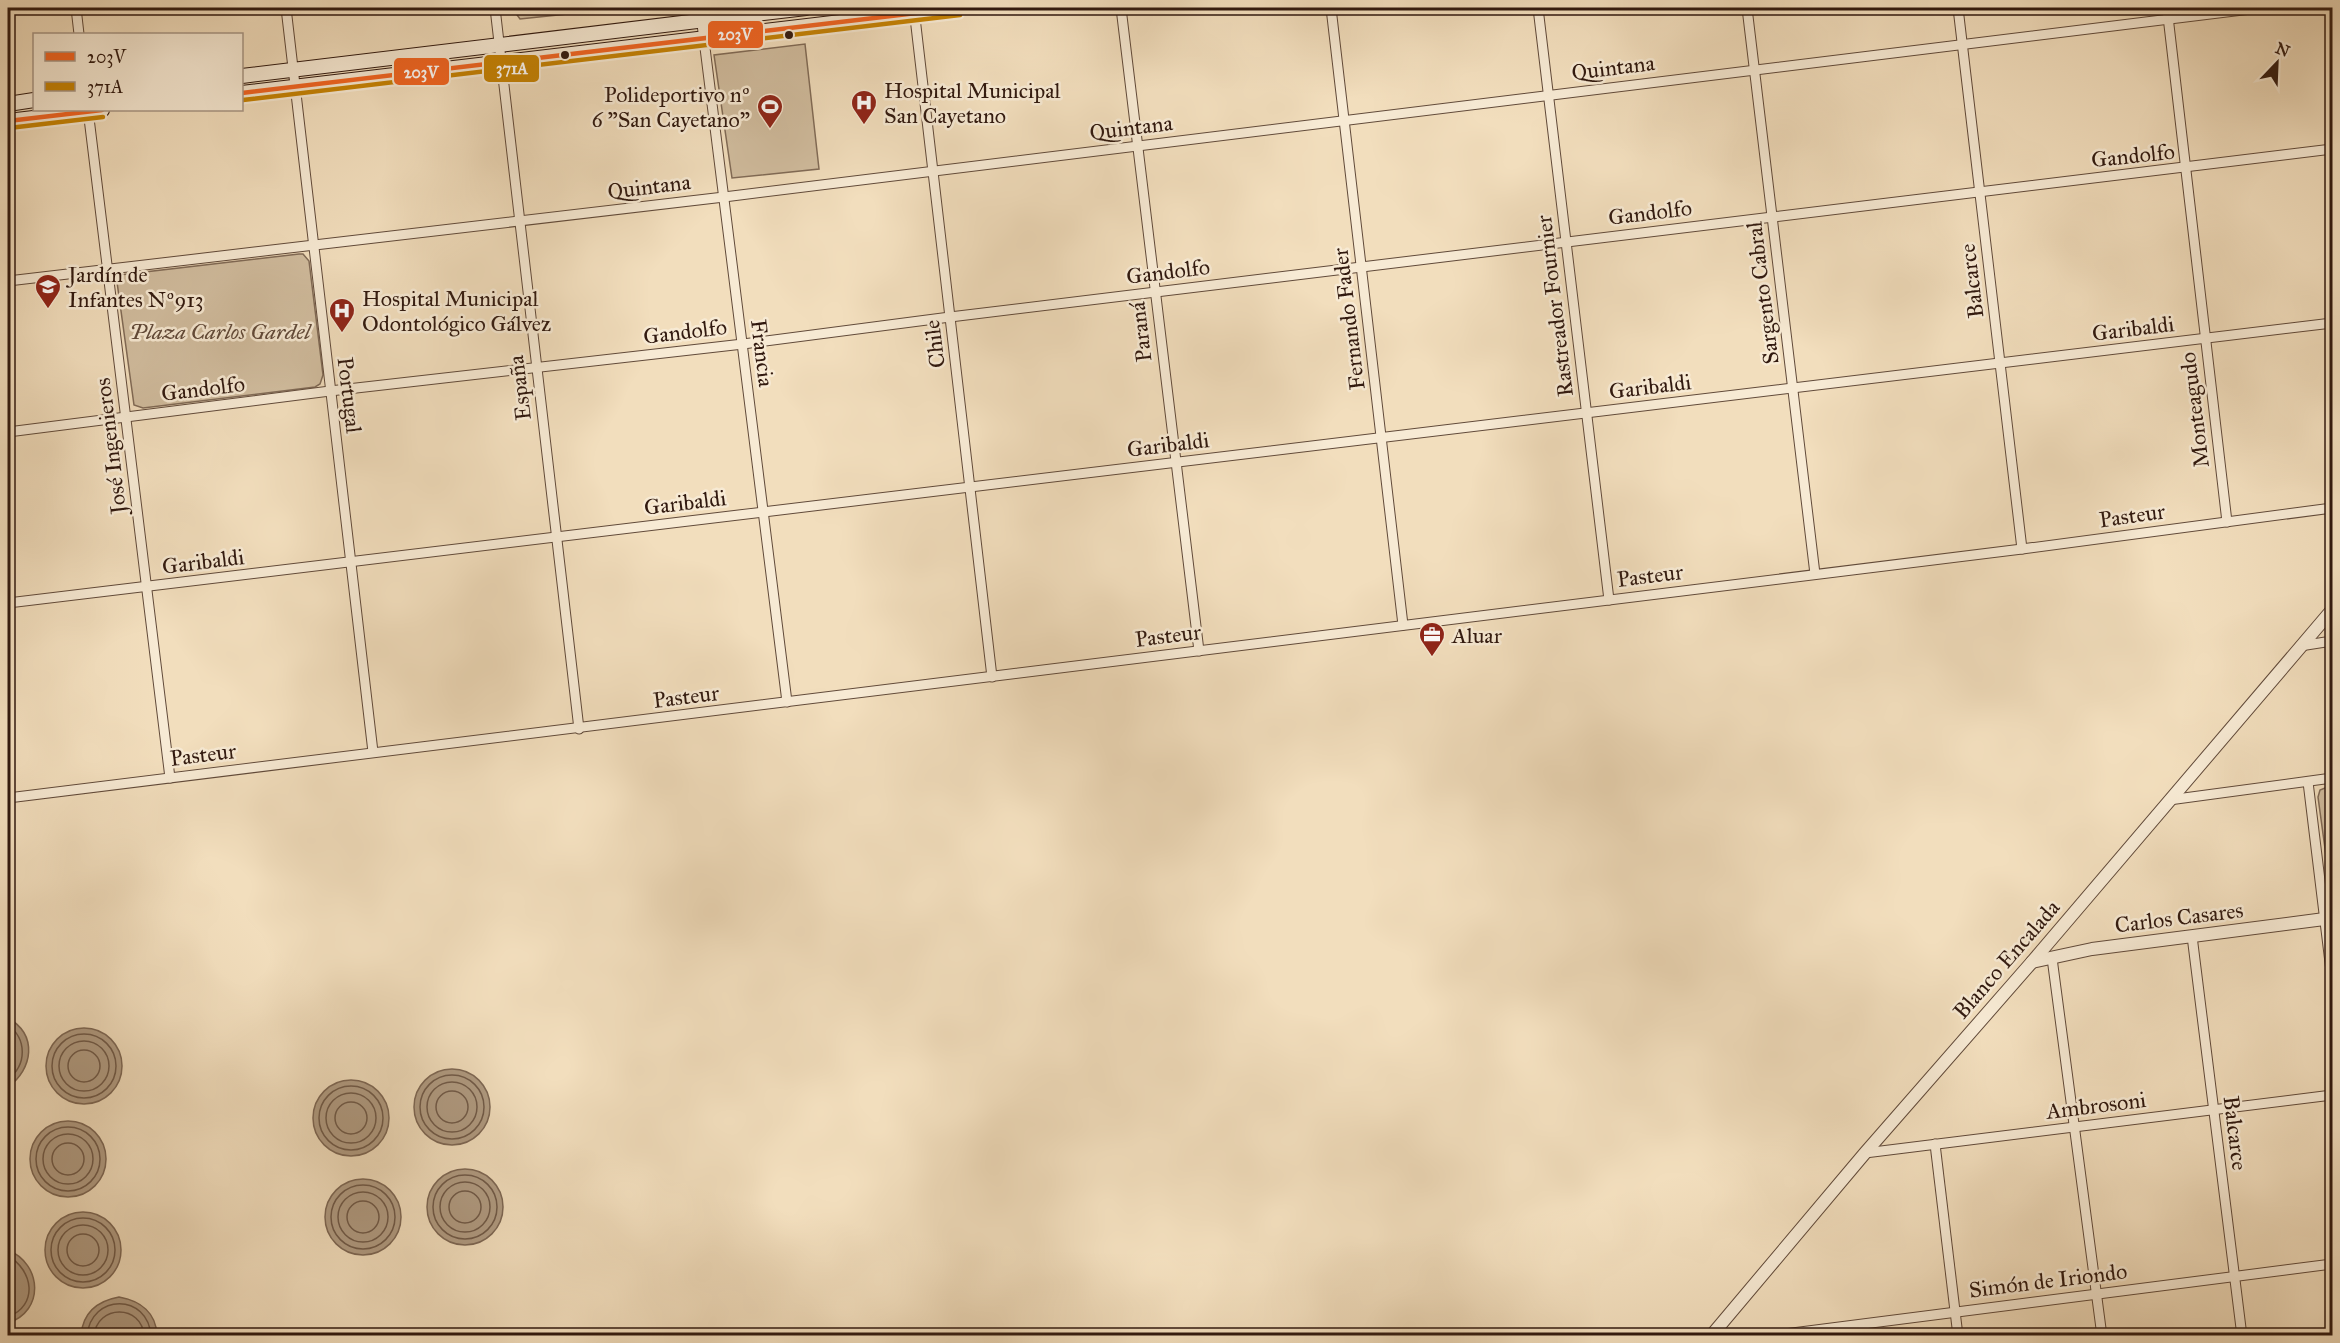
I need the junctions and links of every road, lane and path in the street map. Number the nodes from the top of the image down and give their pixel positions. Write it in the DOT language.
graph roads {
  1 [pos="76,8"];
  2 [pos="286,8"];
  3 [pos="495,8"];
  4 [pos="806,8"];
  5 [pos="959,8"];
  6 [pos="1121,8"];
  7 [pos="1331,8"];
  8 [pos="1538,8"];
  9 [pos="1747,8"];
  10 [pos="1958,8"];
  11 [pos="2167,8"];
  12 [pos="2259,8"];
  13 [pos="914,10"];
  14 [pos="701,14"];
  15 [pos="2169,19"];
  16 [pos="79,33"];
  17 [pos="704,38"];
  18 [pos="1962,44"];
  19 [pos="499,45"];
  20 [pos="501,62"];
  21 [pos="294,69"];
  22 [pos="1755,70"];
  23 [pos="243,76"];
  24 [pos="296,86"];
  25 [pos="243,93"];
  26 [pos="1548,95"];
  27 [pos="33,100"];
  28 [pos="8,104"];
  29 [pos="85,111"];
  30 [pos="93,111"];
  31 [pos="1344,120"];
  32 [pos="8,121"];
  33 [pos="1138,146"];
  34 [pos="2332,149"];
  35 [pos="2186,168"];
  36 [pos="933,171"];
  37 [pos="1980,192"];
  38 [pos="724,197"];
  39 [pos="1772,217"];
  40 [pos="519,221"];
  41 [pos="1566,242"];
  42 [pos="312,245"];
  43 [pos="1361,267"];
  44 [pos="108,270"];
  45 [pos="8,281"];
  46 [pos="1155,292"];
  47 [pos="950,317"];
  48 [pos="2332,323"];
  49 [pos="2205,339"];
  50 [pos="743,344"];
  51 [pos="2000,363"];
  52 [pos="537,368"];
  53 [pos="1793,388"];
  54 [pos="330,391"];
  55 [pos="1587,413"];
  56 [pos="126,417"];
  57 [pos="8,432"];
  58 [pos="1381,438"];
  59 [pos="1176,462"];
  60 [pos="970,487"];
  61 [pos="2332,508"];
  62 [pos="764,512"];
  63 [pos="2227,522"];
  64 [pos="557,538"];
  65 [pos="2022,549"];
  66 [pos="351,562"];
  67 [pos="1815,574"];
  68 [pos="147,587"];
  69 [pos="1609,600"];
  70 [pos="8,603"];
  71 [pos="2332,610"];
  72 [pos="1403,625"];
  73 [pos="2332,641"];
  74 [pos="2300,646"];
  75 [pos="1199,651"];
  76 [pos="992,677"];
  77 [pos="787,702"];
  78 [pos="579,729"];
  79 [pos="373,752"];
  80 [pos="170,778"];
  81 [pos="2332,778"];
  82 [pos="2308,782"];
  83 [pos="8,798"];
  84 [pos="2169,800"];
  85 [pos="2329,919"];
  86 [pos="2192,936"];
  87 [pos="2052,958"];
  88 [pos="2032,962"];
  89 [pos="2332,979"];
  90 [pos="2332,1095"];
  91 [pos="2213,1109"];
  92 [pos="2074,1128"];
  93 [pos="1935,1144"];
  94 [pos="1865,1152"];
  95 [pos="2332,1264"];
  96 [pos="2234,1276"];
  97 [pos="2097,1293"];
  98 [pos="1955,1312"];
  99 [pos="1816,1333"];
  100 [pos="1711,1335"];
  101 [pos="1769,1335"];
  102 [pos="1958,1335"];
  103 [pos="2102,1335"];
  104 [pos="2242,1335"];
  1 -- 16 [label="street"];
  2 -- 21 [label="street, Portugal"];
  3 -- 19 [label="street, España"];
  4 -- 14 [label="main road"];
  5 -- 13 [label="main road"];
  6 -- 33 [label="street, Paraná"];
  7 -- 31 [label="street, Fernando Fader"];
  8 -- 26 [label="street, Rastreador Fournier"];
  9 -- 22 [label="street, Sargento Cabral"];
  10 -- 18 [label="street, Balcarce"];
  11 -- 15 [label="street, Monteagudo"];
  12 -- 15 [label="street, Quintana"];
  13 -- 17 [label="main road"];
  13 -- 36 [label="street, Chile"];
  14 -- 17 [label="street, Francia"];
  14 -- 19 [label="main road"];
  15 -- 18 [label="street, Quintana"];
  15 -- 35 [label="street, Monteagudo"];
  17 -- 20 [label="main road"];
  17 -- 38 [label="street, Francia"];
  18 -- 22 [label="street, Quintana"];
  18 -- 37 [label="street, Balcarce"];
  19 -- 20 [label="street, España"];
  19 -- 21 [label="main road"];
  20 -- 24 [label="main road"];
  20 -- 40 [label="street, España"];
  21 -- 23 [label="main road"];
  21 -- 24 [label="street, Portugal"];
  22 -- 26 [label="street, Quintana"];
  22 -- 39 [label="street, Sargento Cabral"];
  24 -- 25 [label="main road"];
  24 -- 42 [label="street, Portugal"];
  26 -- 31 [label="street, Quintana"];
  26 -- 41 [label="street, Rastreador Fournier"];
  27 -- 28 [label="main road"];
  29 -- 32 [label="main road"];
  30 -- 44 [label="street, José Ingenieros"];
  31 -- 33 [label="street, Quintana"];
  31 -- 43 [label="street, Fernando Fader"];
  33 -- 36 [label="street, Quintana"];
  33 -- 46 [label="street, Paraná"];
  34 -- 35 [label="street, Gandolfo"];
  35 -- 37 [label="street, Gandolfo"];
  35 -- 49 [label="street, Monteagudo"];
  36 -- 38 [label="street, Quintana"];
  36 -- 47 [label="street, Chile"];
  37 -- 39 [label="street, Gandolfo"];
  37 -- 51 [label="street, Balcarce"];
  38 -- 40 [label="street, Quintana"];
  38 -- 50 [label="street, Francia"];
  39 -- 41 [label="street, Gandolfo"];
  39 -- 53 [label="street, Sargento Cabral"];
  40 -- 42 [label="street, Quintana"];
  40 -- 52 [label="street, España"];
  41 -- 43 [label="street, Gandolfo"];
  41 -- 55 [label="street, Rastreador Fournier"];
  42 -- 44 [label="street, Quintana"];
  42 -- 54 [label="street, Portugal"];
  43 -- 46 [label="street, Gandolfo"];
  43 -- 58 [label="street, Fernando Fader"];
  44 -- 45 [label="street, Quintana"];
  44 -- 56 [label="street, José Ingenieros"];
  46 -- 47 [label="street, Gandolfo"];
  46 -- 59 [label="street, Paraná"];
  47 -- 50 [label="street, Gandolfo"];
  47 -- 60 [label="street, Chile"];
  48 -- 49 [label="street, Garibaldi"];
  49 -- 51 [label="street, Garibaldi"];
  49 -- 63 [label="street, Monteagudo"];
  50 -- 52 [label="street, Gandolfo"];
  50 -- 62 [label="street, Francia"];
  51 -- 53 [label="street, Garibaldi"];
  51 -- 65 [label="street, Balcarce"];
  52 -- 54 [label="street, Gandolfo"];
  52 -- 64 [label="street, España"];
  53 -- 55 [label="street, Garibaldi"];
  53 -- 67 [label="street, Sargento Cabral"];
  54 -- 56 [label="street, Gandolfo"];
  54 -- 66 [label="street, Portugal"];
  55 -- 58 [label="street, Garibaldi"];
  55 -- 69 [label="street, Rastreador Fournier"];
  56 -- 57 [label="street, Gandolfo"];
  56 -- 68 [label="street, José Ingenieros"];
  58 -- 59 [label="street, Garibaldi"];
  58 -- 72 [label="street, Fernando Fader"];
  59 -- 60 [label="street, Garibaldi"];
  59 -- 75 [label="street, Paraná"];
  60 -- 62 [label="street, Garibaldi"];
  60 -- 76 [label="street, Chile"];
  61 -- 63 [label="street, Pasteur"];
  62 -- 64 [label="street, Garibaldi"];
  62 -- 77 [label="street, Francia"];
  63 -- 65 [label="street, Pasteur"];
  64 -- 66 [label="street, Garibaldi"];
  64 -- 78 [label="street, España"];
  65 -- 67 [label="street, Pasteur"];
  66 -- 68 [label="street, Garibaldi"];
  66 -- 79 [label="street, Portugal"];
  67 -- 69 [label="street, Pasteur"];
  68 -- 70 [label="street, Garibaldi"];
  68 -- 80 [label="street, José Ingenieros"];
  69 -- 72 [label="street, Pasteur"];
  71 -- 74 [label="street, Blanco Encalada"];
  72 -- 75 [label="street, Pasteur"];
  73 -- 74 [label="street"];
  74 -- 84 [label="street, Blanco Encalada"];
  75 -- 76 [label="street, Pasteur"];
  76 -- 77 [label="street, Pasteur"];
  77 -- 78 [label="street, Pasteur"];
  78 -- 79 [label="street, Pasteur"];
  79 -- 80 [label="street, Pasteur"];
  80 -- 83 [label="street, Pasteur"];
  81 -- 82 [label="street"];
  82 -- 84 [label="street"];
  82 -- 85 [label="street"];
  84 -- 88 [label="street, Blanco Encalada"];
  85 -- 86 [label="street, Carlos Casares"];
  85 -- 89 [label="street"];
  86 -- 87 [label="street, Carlos Casares"];
  86 -- 91 [label="street, Balcarce"];
  87 -- 88 [label="street, Carlos Casares"];
  87 -- 92 [label="street"];
  88 -- 94 [label="street, Blanco Encalada"];
  90 -- 91 [label="street, Ambrosoni"];
  91 -- 92 [label="street, Ambrosoni"];
  91 -- 96 [label="street, Balcarce"];
  92 -- 93 [label="street, Ambrosoni"];
  92 -- 97 [label="street"];
  93 -- 94 [label="street, Ambrosoni"];
  93 -- 98 [label="street"];
  94 -- 100 [label="street, Blanco Encalada"];
  95 -- 96 [label="street, Simón de Iriondo"];
  96 -- 97 [label="street, Simón de Iriondo"];
  96 -- 104 [label="street, Balcarce"];
  97 -- 98 [label="street, Simón de Iriondo"];
  97 -- 103 [label="street"];
  98 -- 99 [label="street, Simón de Iriondo"];
  98 -- 102 [label="street"];
  99 -- 101 [label="street, Simón de Iriondo"];
}
